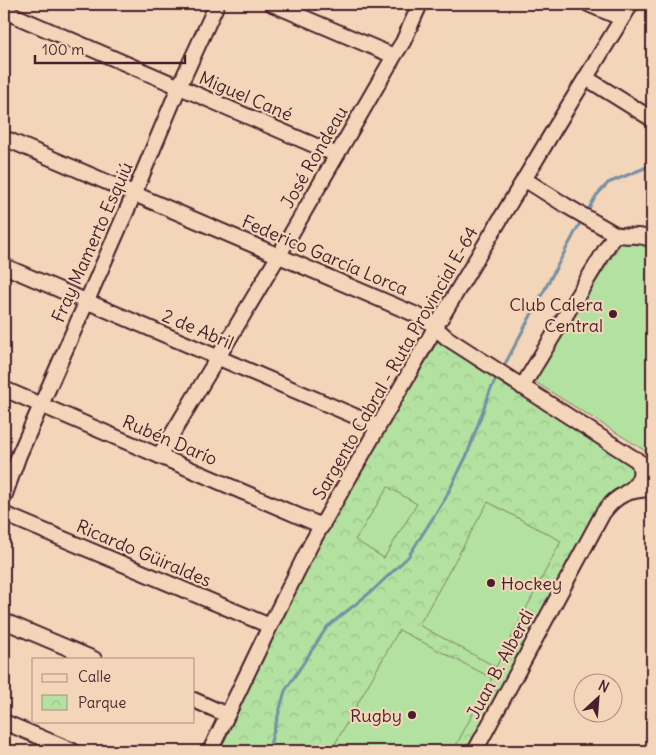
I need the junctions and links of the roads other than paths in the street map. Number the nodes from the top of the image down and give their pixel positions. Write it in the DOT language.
graph roads {
  1 [pos="217,4"];
  2 [pos="272,4"];
  3 [pos="420,4"];
  4 [pos="588,4"];
  5 [pos="631,4"];
  6 [pos="6,12"];
  7 [pos="621,18"];
  8 [pos="394,56"];
  9 [pos="586,78"];
  10 [pos="179,87"];
  11 [pos="652,119"];
  12 [pos="4,138"];
  13 [pos="337,155"];
  14 [pos="524,178"];
  15 [pos="134,194"];
  16 [pos="615,234"];
  17 [pos="652,240"];
  18 [pos="279,256"];
  19 [pos="4,266"];
  20 [pos="87,302"];
  21 [pos="435,328"];
  22 [pos="217,357"];
  23 [pos="522,387"];
  24 [pos="4,389"];
  25 [pos="41,405"];
  26 [pos="378,426"];
  27 [pos="159,456"];
  28 [pos="636,459"];
  29 [pos="652,470"];
  30 [pos="652,488"];
  31 [pos="624,494"];
  32 [pos="4,497"];
  33 [pos="4,514"];
  34 [pos="322,526"];
  35 [pos="4,621"];
  36 [pos="270,626"];
  37 [pos="92,658"];
  38 [pos="195,700"];
  39 [pos="228,715"];
  40 [pos="4,722"];
  41 [pos="73,751"];
  42 [pos="210,751"];
  43 [pos="474,751"];
  1 -- 10 [label="street, Fray Mamerto Esquiú"];
  2 -- 8 [label="street"];
  3 -- 8 [label="street, José Rondeau"];
  4 -- 7 [label="street"];
  5 -- 7 [label="street, Sargento Cabral - Ruta Provincial E-64"];
  6 -- 10 [label="street, Miguel Cané"];
  7 -- 9 [label="street, Sargento Cabral - Ruta Provincial E-64"];
  8 -- 13 [label="street, José Rondeau"];
  9 -- 11 [label="street"];
  9 -- 14 [label="street, Sargento Cabral - Ruta Provincial E-64"];
  10 -- 13 [label="street, Miguel Cané"];
  10 -- 15 [label="street, Fray Mamerto Esquiú"];
  12 -- 15 [label="street, Federico García Lorca"];
  13 -- 18 [label="street, José Rondeau"];
  14 -- 16 [label="street"];
  14 -- 21 [label="street, Sargento Cabral - Ruta Provincial E-64"];
  15 -- 18 [label="street, Federico García Lorca"];
  15 -- 20 [label="street, Fray Mamerto Esquiú"];
  16 -- 17 [label="street"];
  16 -- 23 [label="street"];
  18 -- 21 [label="street, Federico García Lorca"];
  18 -- 22 [label="street, José Rondeau"];
  19 -- 20 [label="street, 2 de Abril"];
  20 -- 22 [label="street, 2 de Abril"];
  20 -- 25 [label="street, Fray Mamerto Esquiú"];
  21 -- 23 [label="street, Federico García Lorca"];
  21 -- 26 [label="street, Sargento Cabral - Ruta Provincial E-64"];
  22 -- 26 [label="street, 2 de Abril"];
  22 -- 27 [label="street, José Rondeau"];
  23 -- 28 [label="street, Federico García Lorca"];
  24 -- 25 [label="street, Rubén Darío"];
  25 -- 27 [label="street, Rubén Darío"];
  25 -- 32 [label="street, Fray Mamerto Esquiú"];
  26 -- 34 [label="street, Sargento Cabral - Ruta Provincial E-64"];
  27 -- 34 [label="street, Rubén Darío"];
  28 -- 29 [label="street, Federico García Lorca"];
  28 -- 31 [label="street"];
  30 -- 31 [label="street, Juan B. Alberdi"];
  31 -- 43 [label="street, Juan B. Alberdi"];
  33 -- 36 [label="street, Ricardo Güiraldes"];
  34 -- 36 [label="street, Sargento Cabral - Ruta Provincial E-64"];
  35 -- 37 [label="street"];
  36 -- 39 [label="street, Sargento Cabral - Ruta Provincial E-64"];
  38 -- 39 [label="street"];
  39 -- 42 [label="street, Sargento Cabral - Ruta Provincial E-64"];
  40 -- 41 [label="street"];
}
